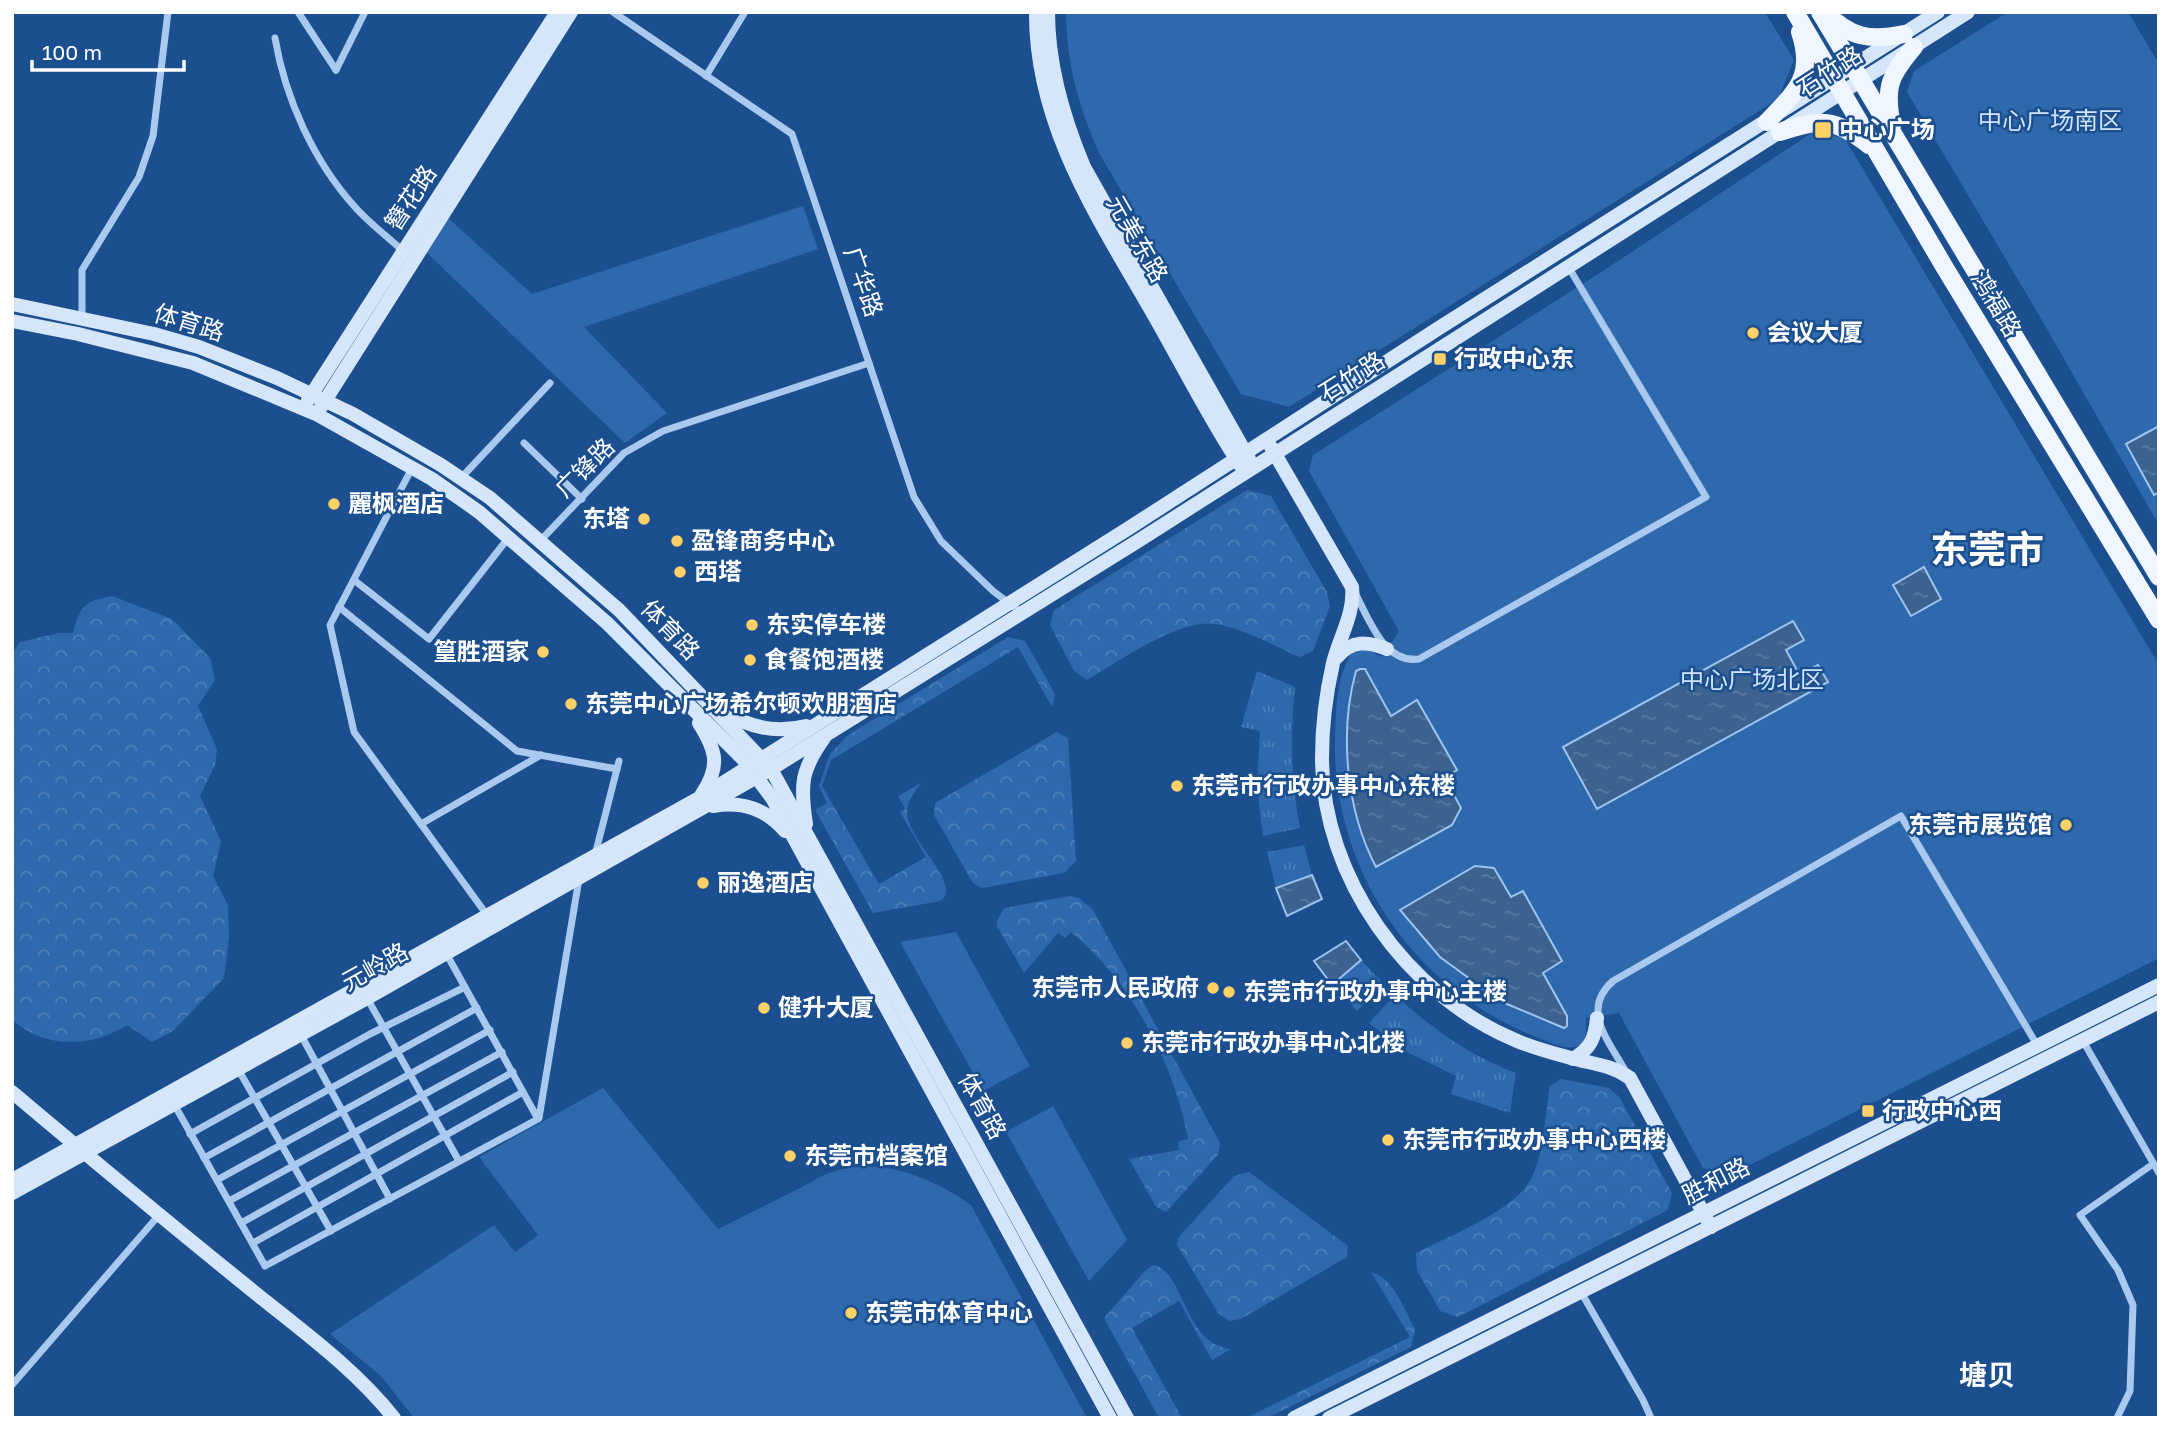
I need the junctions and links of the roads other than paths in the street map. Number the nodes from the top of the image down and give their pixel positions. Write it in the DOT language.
graph roads {
  1 [pos="168,12"];
  2 [pos="298,12"];
  3 [pos="365,12"];
  4 [pos="556,12"];
  5 [pos="571,12"];
  6 [pos="613,12"];
  7 [pos="744,12"];
  8 [pos="1036,12"];
  9 [pos="1048,12"];
  10 [pos="1794,12"];
  11 [pos="1820,12"];
  12 [pos="1826,12"];
  13 [pos="1938,12"];
  14 [pos="1968,12"];
  15 [pos="275,38"];
  16 [pos="1909,40"];
  17 [pos="1856,73"];
  18 [pos="706,76"];
  19 [pos="1838,85"];
  20 [pos="1773,127"];
  21 [pos="1895,139"];
  22 [pos="1877,151"];
  23 [pos="404,251"];
  24 [pos="1569,268"];
  25 [pos="12,304"];
  26 [pos="82,319"];
  27 [pos="12,321"];
  28 [pos="869,363"];
  29 [pos="550,383"];
  30 [pos="318,397"];
  31 [pos="310,411"];
  32 [pos="1266,440"];
  33 [pos="524,443"];
  34 [pos="1274,453"];
  35 [pos="1241,456"];
  36 [pos="412,468"];
  37 [pos="1249,469"];
  38 [pos="461,479"];
  39 [pos="582,499"];
  40 [pos="509,537"];
  41 [pos="540,541"];
  42 [pos="2159,577"];
  43 [pos="354,580"];
  44 [pos="1352,587"];
  45 [pos="1009,602"];
  46 [pos="339,607"];
  47 [pos="1022,612"];
  48 [pos="2159,620"];
  49 [pos="1387,649"];
  50 [pos="1334,661"];
  51 [pos="702,695"];
  52 [pos="690,706"];
  53 [pos="822,728"];
  54 [pos="541,755"];
  55 [pos="760,768"];
  56 [pos="702,803"];
  57 [pos="421,824"];
  58 [pos="801,839"];
  59 [pos="594,857"];
  60 [pos="579,879"];
  61 [pos="488,916"];
  62 [pos="446,954"];
  63 [pos="2159,985"];
  64 [pos="465,987"];
  65 [pos="367,998"];
  66 [pos="2159,1002"];
  67 [pos="477,1008"];
  68 [pos="1597,1018"];
  69 [pos="384,1027"];
  70 [pos="490,1030"];
  71 [pos="301,1035"];
  72 [pos="2083,1041"];
  73 [pos="2038,1046"];
  74 [pos="398,1051"];
  75 [pos="502,1052"];
  76 [pos="1573,1059"];
  77 [pos="317,1064"];
  78 [pos="238,1069"];
  79 [pos="513,1072"];
  80 [pos="410,1074"];
  81 [pos="1630,1078"];
  82 [pos="330,1089"];
  83 [pos="523,1091"];
  84 [pos="12,1092"];
  85 [pos="422,1095"];
  86 [pos="255,1098"];
  87 [pos="174,1104"];
  88 [pos="342,1111"];
  89 [pos="434,1116"];
  90 [pos="538,1119"];
  91 [pos="269,1123"];
  92 [pos="354,1132"];
  93 [pos="190,1134"];
  94 [pos="445,1136"];
  95 [pos="281,1145"];
  96 [pos="80,1149"];
  97 [pos="366,1154"];
  98 [pos="204,1158"];
  99 [pos="459,1161"];
  100 [pos="2153,1164"];
  101 [pos="293,1166"];
  102 [pos="2159,1173"];
  103 [pos="377,1174"];
  104 [pos="12,1180"];
  105 [pos="217,1180"];
  106 [pos="306,1187"];
  107 [pos="12,1193"];
  108 [pos="390,1199"];
  109 [pos="229,1201"];
  110 [pos="317,1207"];
  111 [pos="1703,1213"];
  112 [pos="159,1215"];
  113 [pos="241,1223"];
  114 [pos="1710,1227"];
  115 [pos="331,1231"];
  116 [pos="253,1243"];
  117 [pos="1581,1292"];
  118 [pos="12,1385"];
  119 [pos="394,1418"];
  120 [pos="1110,1418"];
  121 [pos="1127,1418"];
  122 [pos="1294,1418"];
  123 [pos="1329,1418"];
  124 [pos="1651,1418"];
  125 [pos="2117,1418"];
  1 -- 26 [label="street"];
  2 -- 3 [label="street"];
  4 -- 23 [label="street, 簪花路"];
  5 -- 30 [label="street, 簪花路"];
  6 -- 18 [label="street, 广华路"];
  7 -- 18 [label="street"];
  8 -- 35 [label="street, 元美东路"];
  9 -- 35 [label="street, 元美东路"];
  10 -- 19 [label="main road, 鸿福路"];
  10 -- 20 [label="main road"];
  11 -- 17 [label="main road, 鸿福路"];
  12 -- 16 [label="main road"];
  13 -- 16 [label="street, 石竹路"];
  14 -- 16 [label="street, 石竹路"];
  15 -- 23 [label="street"];
  16 -- 17 [label="street, 石竹路"];
  16 -- 21 [label="main road"];
  17 -- 19 [label="street, 石竹路"];
  17 -- 21 [label="main road, 鸿福路"];
  18 -- 28 [label="street, 广华路"];
  19 -- 20 [label="street, 石竹路"];
  19 -- 22 [label="main road, 鸿福路"];
  20 -- 22 [label="main road"];
  20 -- 24 [label="street, 石竹路"];
  20 -- 32 [label="street, 石竹路"];
  21 -- 42 [label="main road, 鸿福路"];
  22 -- 48 [label="main road, 鸿福路"];
  23 -- 30 [label="street, 簪花路"];
  24 -- 34 [label="street, 石竹路"];
  24 -- 49 [label="street"];
  25 -- 26 [label="street, 体育路"];
  26 -- 30 [label="street, 体育路"];
  27 -- 31 [label="street, 体育路"];
  28 -- 39 [label="street, 广锋路"];
  28 -- 45 [label="street, 广华路"];
  29 -- 38 [label="street"];
  30 -- 31 [label="street, 簪花路"];
  30 -- 38 [label="street, 体育路"];
  31 -- 36 [label="street, 体育路"];
  32 -- 34 [label="street"];
  32 -- 35 [label="street, 石竹路"];
  33 -- 39 [label="street"];
  34 -- 37 [label="street, 石竹路"];
  34 -- 44 [label="street"];
  35 -- 37 [label="street, 元美东路"];
  35 -- 45 [label="street, 石竹路"];
  36 -- 40 [label="street, 体育路"];
  36 -- 43 [label="street"];
  37 -- 47 [label="street, 石竹路"];
  38 -- 41 [label="street, 体育路"];
  39 -- 41 [label="street, 广锋路"];
  40 -- 43 [label="street"];
  40 -- 52 [label="street, 体育路"];
  41 -- 51 [label="street, 体育路"];
  43 -- 46 [label="street"];
  44 -- 49 [label="street"];
  44 -- 50 [label="street"];
  45 -- 47 [label="street, 广华路"];
  45 -- 53 [label="street, 石竹路"];
  46 -- 54 [label="street"];
  46 -- 57 [label="street"];
  47 -- 53 [label="street, 石竹路"];
  49 -- 50 [label="street"];
  50 -- 76 [label="street"];
  51 -- 53 [label="street"];
  51 -- 55 [label="street, 体育路"];
  52 -- 55 [label="street, 体育路"];
  52 -- 56 [label="street"];
  53 -- 55 [label="street, 石竹路"];
  53 -- 58 [label="street"];
  54 -- 57 [label="street"];
  54 -- 59 [label="street"];
  55 -- 56 [label="street, 元岭路"];
  55 -- 58 [label="street, 体育路"];
  56 -- 58 [label="street"];
  56 -- 59 [label="street, 元岭路"];
  56 -- 60 [label="street, 元岭路"];
  57 -- 61 [label="street"];
  58 -- 120 [label="street, 体育路"];
  58 -- 121 [label="street, 体育路"];
  59 -- 61 [label="street, 元岭路"];
  60 -- 62 [label="street, 元岭路"];
  60 -- 90 [label="street"];
  61 -- 96 [label="street, 元岭路"];
  62 -- 64 [label="street"];
  62 -- 65 [label="street, 元岭路"];
  63 -- 73 [label="street, 胜和路"];
  64 -- 67 [label="street"];
  64 -- 69 [label="street"];
  65 -- 69 [label="street"];
  65 -- 71 [label="street, 元岭路"];
  66 -- 72 [label="street, 胜和路"];
  67 -- 70 [label="street"];
  67 -- 74 [label="street"];
  68 -- 73 [label="street"];
  68 -- 76 [label="street"];
  68 -- 81 [label="street"];
  69 -- 74 [label="street"];
  69 -- 77 [label="street"];
  70 -- 75 [label="street"];
  70 -- 80 [label="street"];
  71 -- 77 [label="street"];
  71 -- 78 [label="street, 元岭路"];
  72 -- 100 [label="street"];
  72 -- 114 [label="street, 胜和路"];
  73 -- 111 [label="street, 胜和路"];
  74 -- 80 [label="street"];
  74 -- 82 [label="street"];
  75 -- 79 [label="street"];
  75 -- 85 [label="street"];
  76 -- 81 [label="street"];
  77 -- 82 [label="street"];
  77 -- 86 [label="street"];
  78 -- 86 [label="street"];
  78 -- 87 [label="street, 元岭路"];
  79 -- 83 [label="street"];
  79 -- 89 [label="street"];
  80 -- 85 [label="street"];
  80 -- 88 [label="street"];
  81 -- 111 [label="street"];
  82 -- 88 [label="street"];
  82 -- 91 [label="street"];
  83 -- 90 [label="street"];
  83 -- 94 [label="street"];
  84 -- 96 [label="street"];
  85 -- 89 [label="street"];
  85 -- 92 [label="street"];
  86 -- 91 [label="street"];
  86 -- 93 [label="street"];
  87 -- 93 [label="street"];
  87 -- 96 [label="street, 元岭路"];
  88 -- 92 [label="street"];
  88 -- 95 [label="street"];
  89 -- 94 [label="street"];
  89 -- 97 [label="street"];
  90 -- 99 [label="street"];
  91 -- 95 [label="street"];
  91 -- 98 [label="street"];
  92 -- 97 [label="street"];
  92 -- 101 [label="street"];
  93 -- 98 [label="street"];
  94 -- 99 [label="street"];
  94 -- 103 [label="street"];
  95 -- 101 [label="street"];
  95 -- 105 [label="street"];
  96 -- 104 [label="street, 元岭路"];
  96 -- 107 [label="street, 元岭路"];
  96 -- 112 [label="street"];
  97 -- 103 [label="street"];
  97 -- 106 [label="street"];
  98 -- 105 [label="street"];
  99 -- 108 [label="street"];
  100 -- 102 [label="street"];
  100 -- 125 [label="street"];
  101 -- 106 [label="street"];
  101 -- 109 [label="street"];
  103 -- 108 [label="street"];
  103 -- 110 [label="street"];
  105 -- 109 [label="street"];
  106 -- 110 [label="street"];
  106 -- 113 [label="street"];
  108 -- 115 [label="street"];
  109 -- 113 [label="street"];
  110 -- 115 [label="street"];
  110 -- 116 [label="street"];
  111 -- 114 [label="street"];
  111 -- 122 [label="street, 胜和路"];
  112 -- 118 [label="street"];
  112 -- 119 [label="street"];
  113 -- 116 [label="street"];
  114 -- 117 [label="street, 胜和路"];
  115 -- 116 [label="street"];
  117 -- 123 [label="street, 胜和路"];
  117 -- 124 [label="street"];
}
